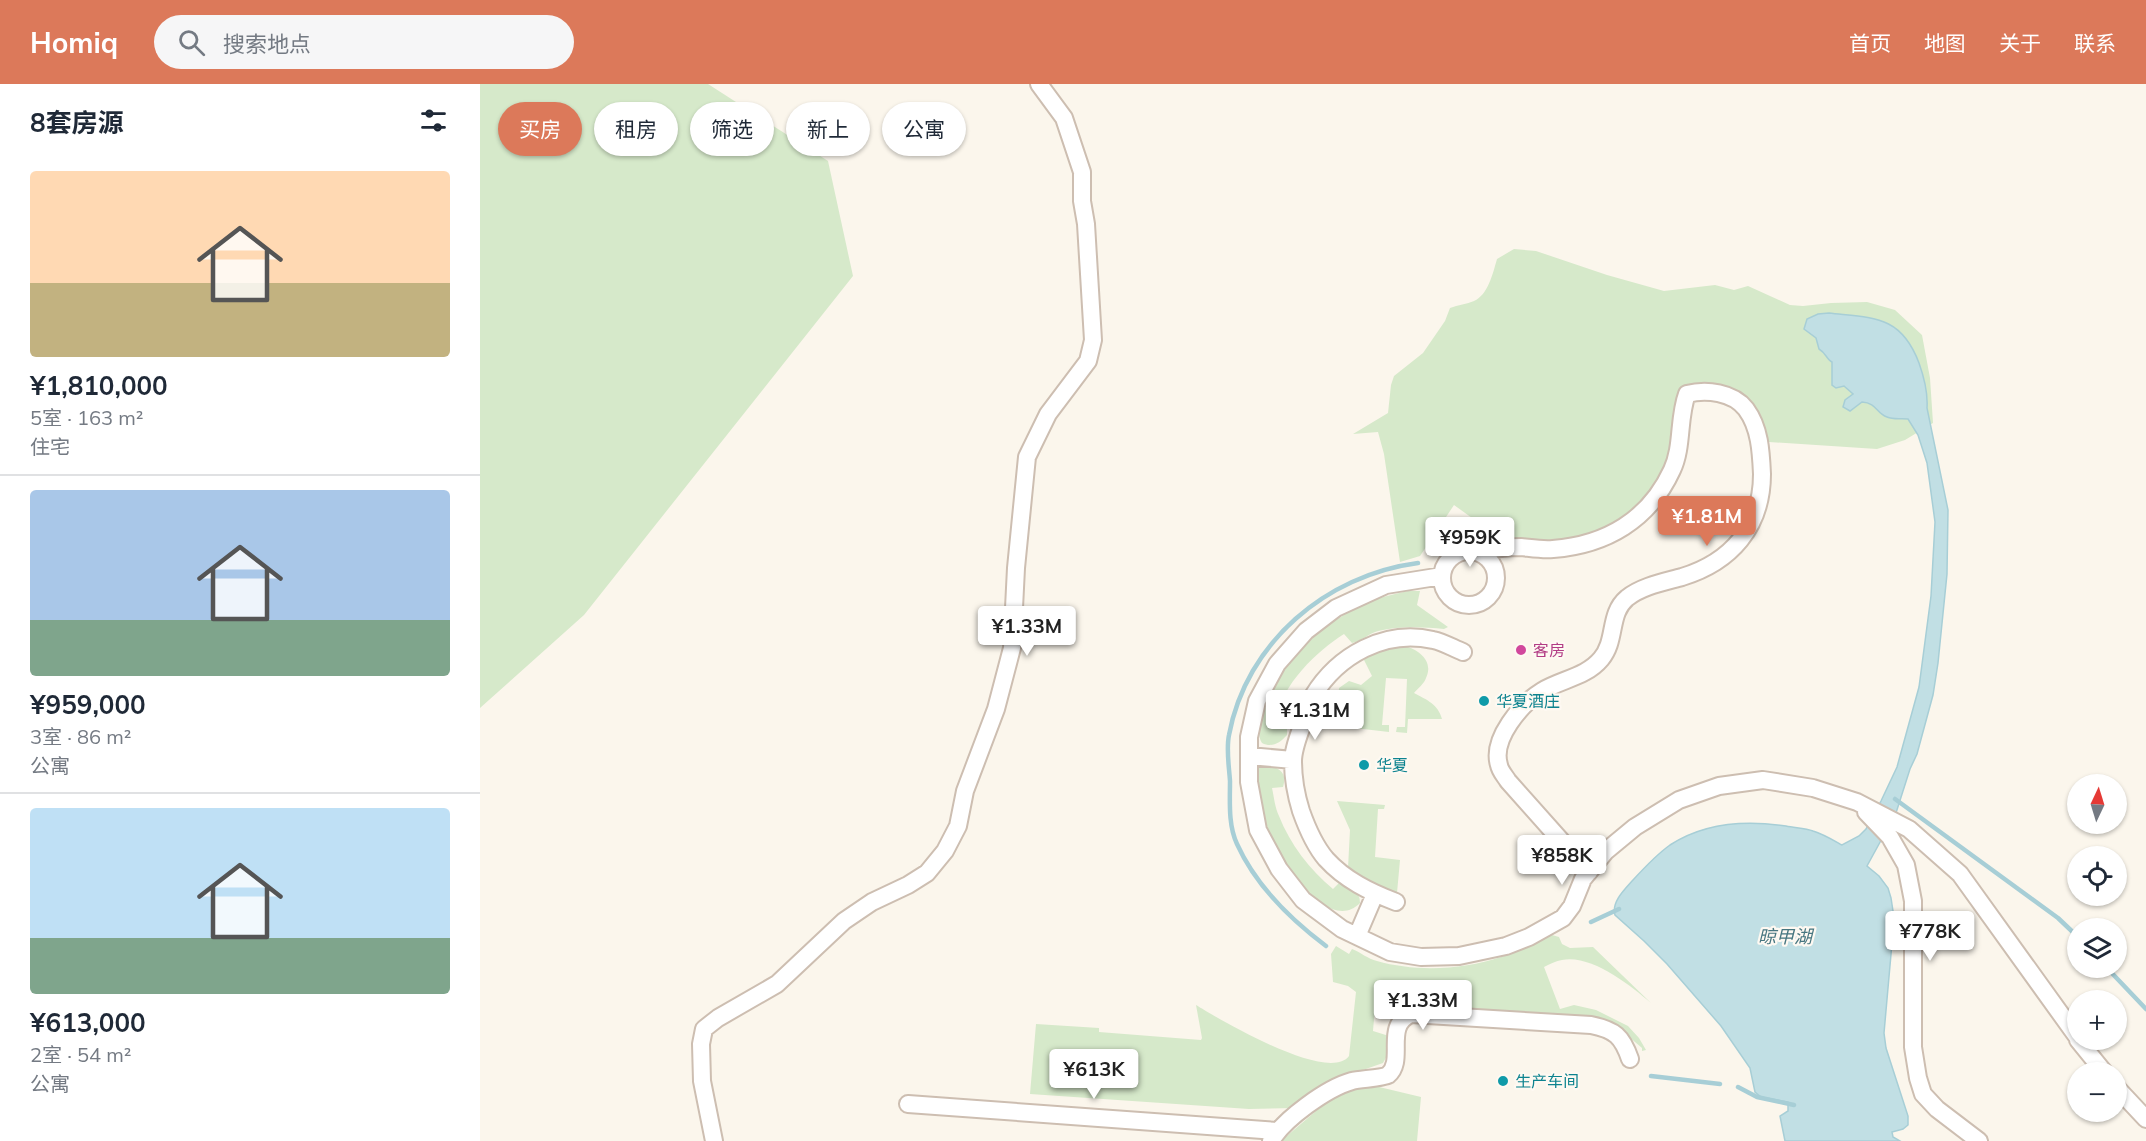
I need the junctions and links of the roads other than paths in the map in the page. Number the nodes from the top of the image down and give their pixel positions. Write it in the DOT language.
graph roads {
  1 [pos="1039,84"];
  2 [pos="1475,551"];
  3 [pos="1442,576"];
  4 [pos="1463,652"];
  5 [pos="1249,756"];
  6 [pos="1293,760"];
  7 [pos="1857,801"];
  8 [pos="1589,872"];
  9 [pos="1375,894"];
  10 [pos="1396,902"];
  11 [pos="1357,936"];
  12 [pos="2067,1024"];
  13 [pos="2087,1050"];
  14 [pos="1630,1059"];
  15 [pos="2096,1062"];
  16 [pos="2127,1099"];
  17 [pos="908,1104"];
  18 [pos="2146,1119"];
  19 [pos="1274,1136"];
  20 [pos="714,1141"];
  21 [pos="1979,1141"];
  1 -- 20 [label="street"];
  2 -- 3 [label="street"];
  2 -- 3 [label="street"];
  2 -- 8 [label="street"];
  3 -- 5 [label="street"];
  4 -- 6 [label="street"];
  5 -- 6 [label="street"];
  5 -- 11 [label="street"];
  6 -- 9 [label="street"];
  7 -- 8 [label="street"];
  7 -- 12 [label="street"];
  7 -- 21 [label="street"];
  8 -- 11 [label="street"];
  9 -- 10 [label="street"];
  9 -- 11 [label="street"];
  13 -- 15 [label="street"];
  14 -- 19 [label="street"];
  16 -- 18 [label="street"];
  17 -- 19 [label="street"];
}
